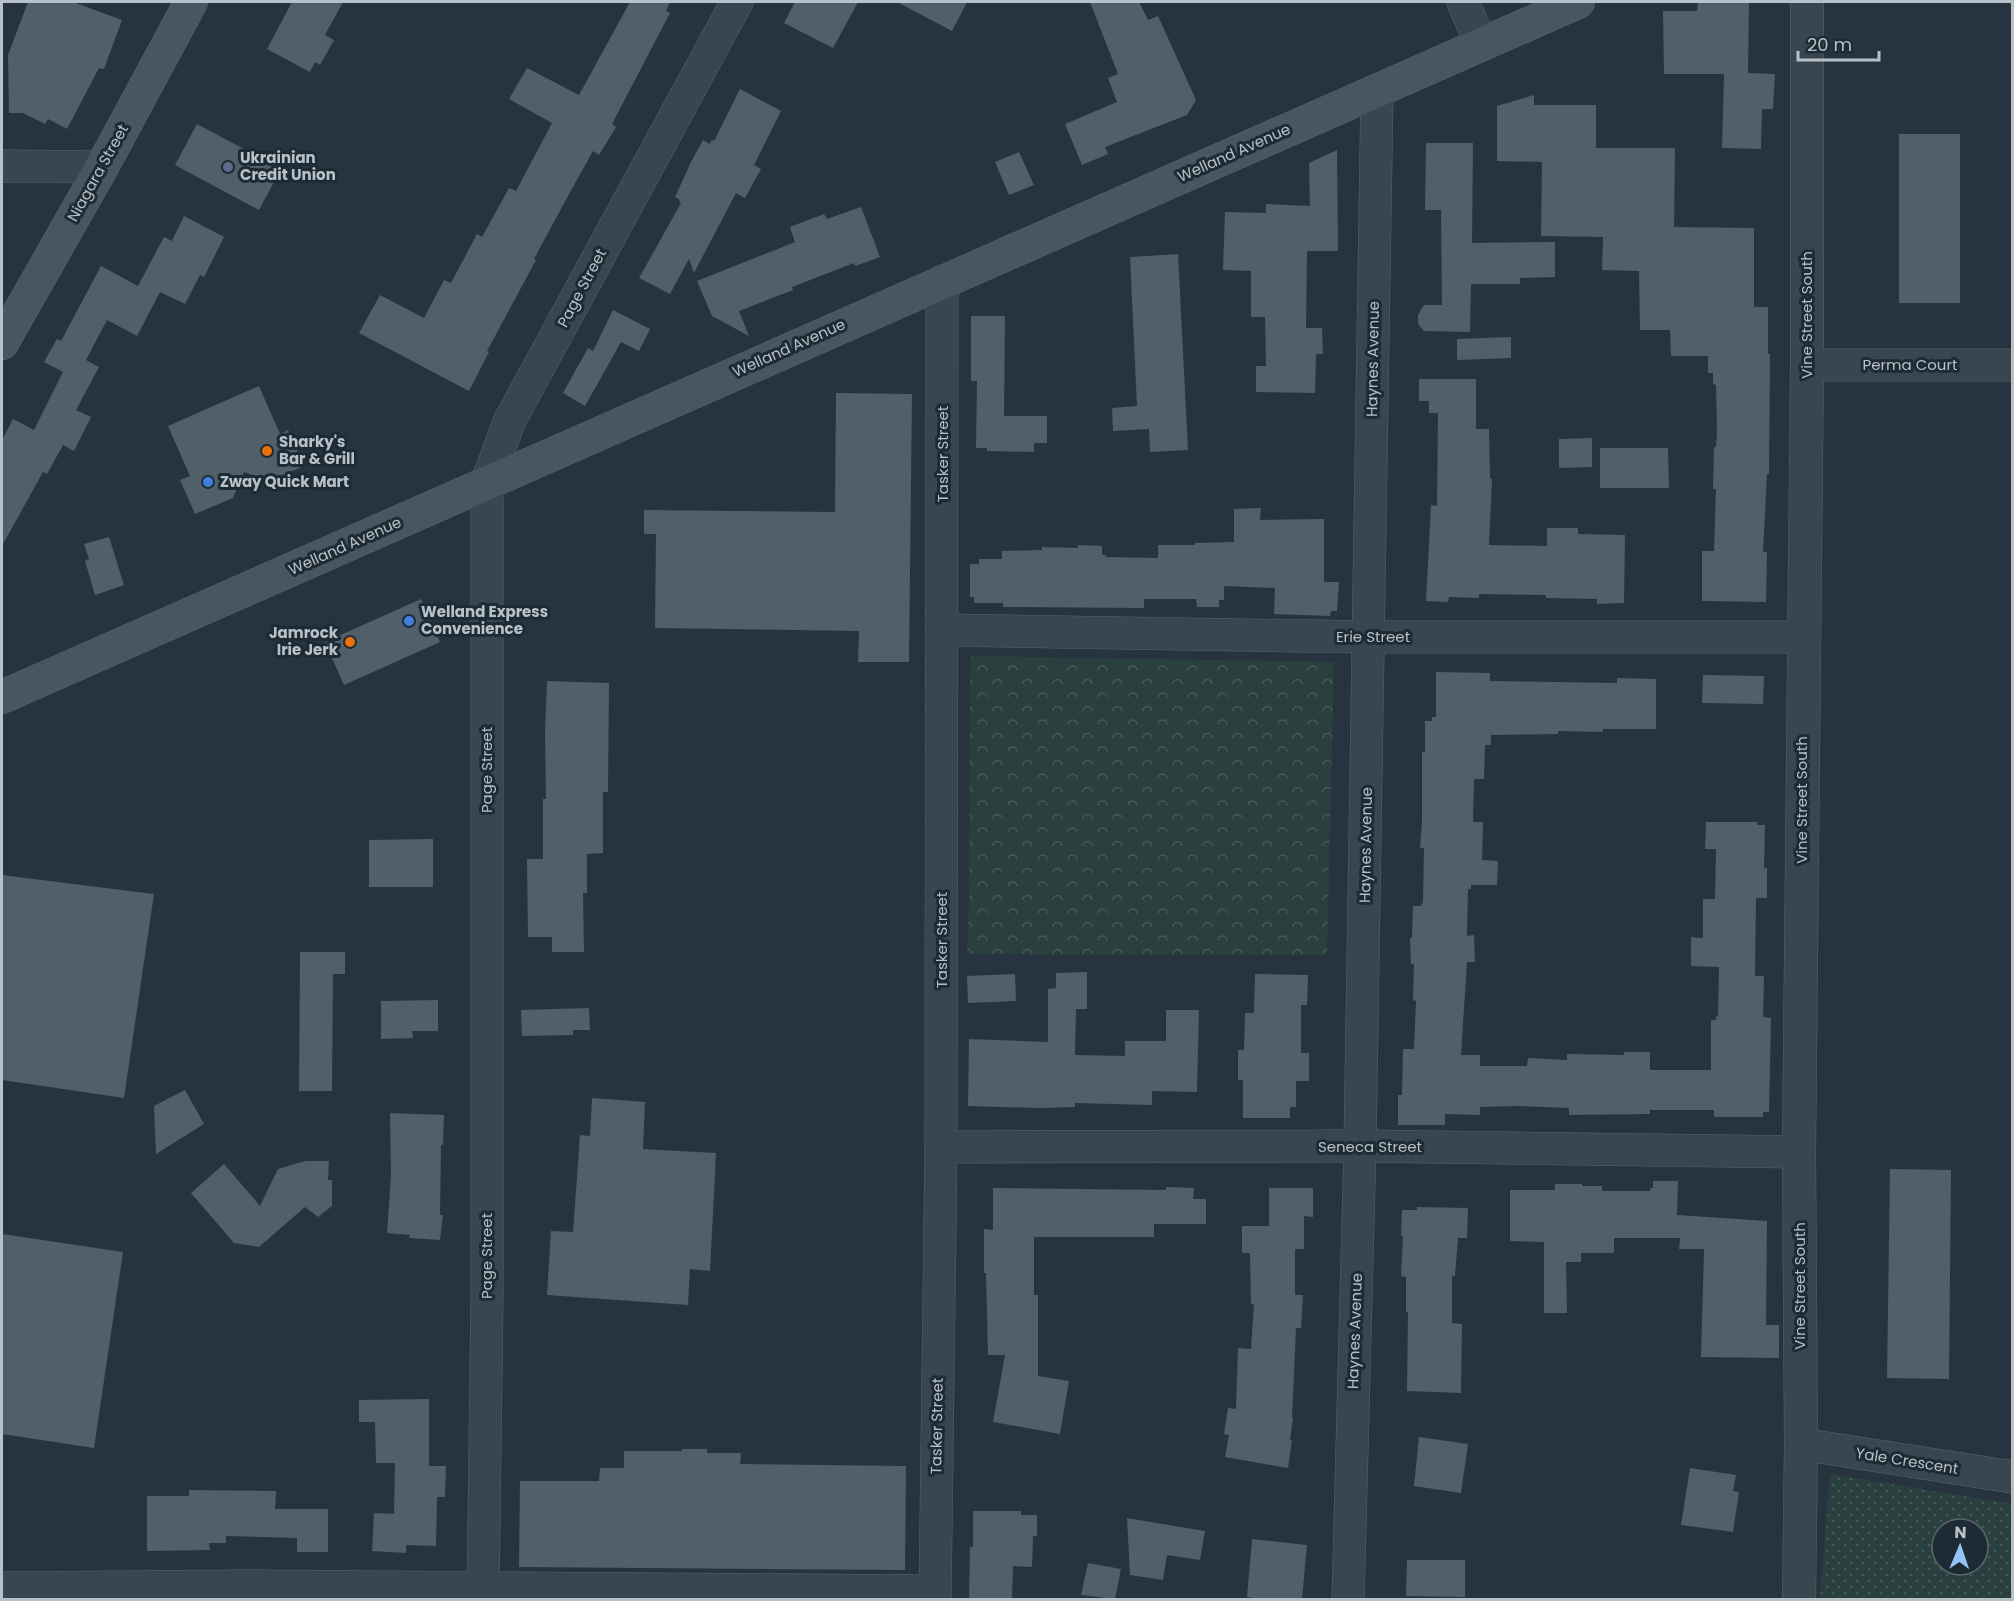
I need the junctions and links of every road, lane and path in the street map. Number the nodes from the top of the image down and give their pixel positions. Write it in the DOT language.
graph roads {
  1 [pos="191,2"];
  2 [pos="737,2"];
  3 [pos="1463,2"];
  4 [pos="1578,2"];
  5 [pos="1807,2"];
  6 [pos="1481,44"];
  7 [pos="1377,91"];
  8 [pos="2,166"];
  9 [pos="102,166"];
  10 [pos="942,281"];
  11 [pos="2,343"];
  12 [pos="1807,365"];
  13 [pos="2013,365"];
  14 [pos="487,482"];
  15 [pos="943,630"];
  16 [pos="1370,637"];
  17 [pos="1803,637"];
  18 [pos="2,697"];
  19 [pos="1360,1146"];
  20 [pos="941,1147"];
  21 [pos="1799,1152"];
  22 [pos="1801,1444"];
  23 [pos="2013,1477"];
  24 [pos="2,1588"];
  25 [pos="483,1594"];
  26 [pos="935,1595"];
  27 [pos="1348,1599"];
  28 [pos="1799,1599"];
  1 -- 9 [label="main road, Niagara Street"];
  2 -- 14 [label="street, Page Street"];
  3 -- 6 [label="street"];
  4 -- 6 [label="main road, Welland Avenue"];
  5 -- 12 [label="street, Vine Street South"];
  6 -- 7 [label="main road, Welland Avenue"];
  7 -- 10 [label="main road, Welland Avenue"];
  7 -- 16 [label="street, Haynes Avenue"];
  8 -- 9 [label="street"];
  9 -- 11 [label="main road, Niagara Street"];
  10 -- 14 [label="main road, Welland Avenue"];
  10 -- 15 [label="street, Tasker Street"];
  12 -- 13 [label="street, Perma Court"];
  12 -- 17 [label="street, Vine Street South"];
  14 -- 18 [label="main road, Welland Avenue"];
  14 -- 25 [label="street, Page Street"];
  15 -- 16 [label="street, Erie Street"];
  15 -- 20 [label="street, Tasker Street"];
  16 -- 17 [label="street, Erie Street"];
  16 -- 19 [label="street, Haynes Avenue"];
  17 -- 21 [label="street, Vine Street South"];
  19 -- 20 [label="street, Seneca Street"];
  19 -- 21 [label="street, Seneca Street"];
  19 -- 27 [label="street, Haynes Avenue"];
  20 -- 26 [label="street, Tasker Street"];
  21 -- 22 [label="street, Vine Street South"];
  22 -- 23 [label="street, Yale Crescent"];
  22 -- 28 [label="street, Vine Street South"];
  24 -- 25 [label="street"];
  25 -- 26 [label="street"];
}
